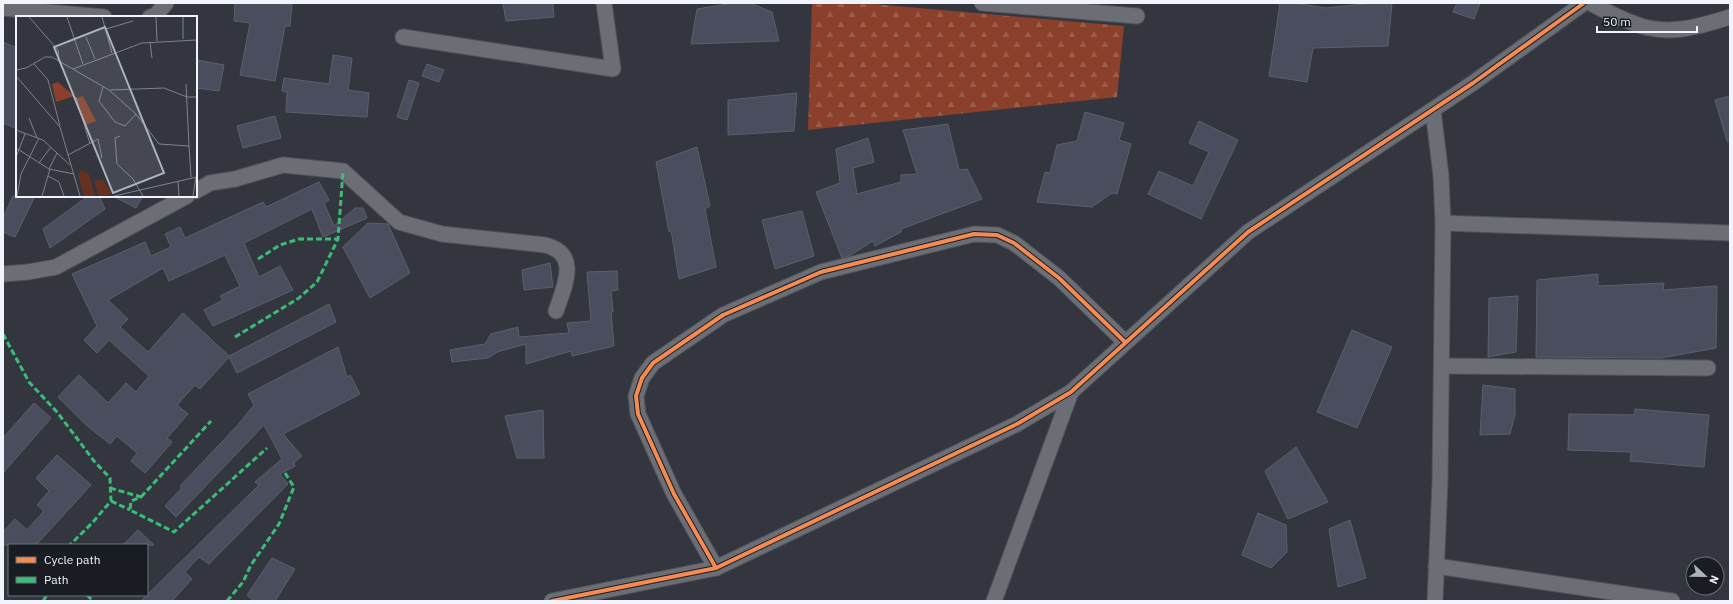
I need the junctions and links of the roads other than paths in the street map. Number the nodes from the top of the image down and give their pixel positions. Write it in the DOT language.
graph roads {
  1 [pos="166,3"];
  2 [pos="604,3"];
  3 [pos="982,3"];
  4 [pos="1584,3"];
  5 [pos="1590,3"];
  6 [pos="3,8"];
  7 [pos="93,16"];
  8 [pos="153,16"];
  9 [pos="1137,16"];
  10 [pos="1730,17"];
  11 [pos="403,37"];
  12 [pos="1433,110"];
  13 [pos="197,190"];
  14 [pos="184,197"];
  15 [pos="1443,223"];
  16 [pos="1730,233"];
  17 [pos="3,274"];
  18 [pos="556,311"];
  19 [pos="1125,342"];
  20 [pos="1442,366"];
  21 [pos="1708,368"];
  22 [pos="1071,392"];
  23 [pos="1436,566"];
  24 [pos="716,568"];
  25 [pos="552,601"];
  26 [pos="994,601"];
  27 [pos="1435,601"];
  28 [pos="1672,601"];
  1 -- 8 [label="street"];
  2 -- 11 [label="street"];
  3 -- 9 [label="street"];
  4 -- 12 [label="street"];
  5 -- 10 [label="street"];
  6 -- 7 [label="street"];
  12 -- 15 [label="street"];
  12 -- 19 [label="street"];
  13 -- 18 [label="street"];
  14 -- 17 [label="street"];
  15 -- 16 [label="street"];
  15 -- 20 [label="street"];
  19 -- 22 [label="street"];
  19 -- 24 [label="street"];
  20 -- 21 [label="street"];
  20 -- 23 [label="street"];
  22 -- 24 [label="street"];
  22 -- 26 [label="street"];
  23 -- 27 [label="street"];
  23 -- 28 [label="street"];
  24 -- 25 [label="street"];
}
